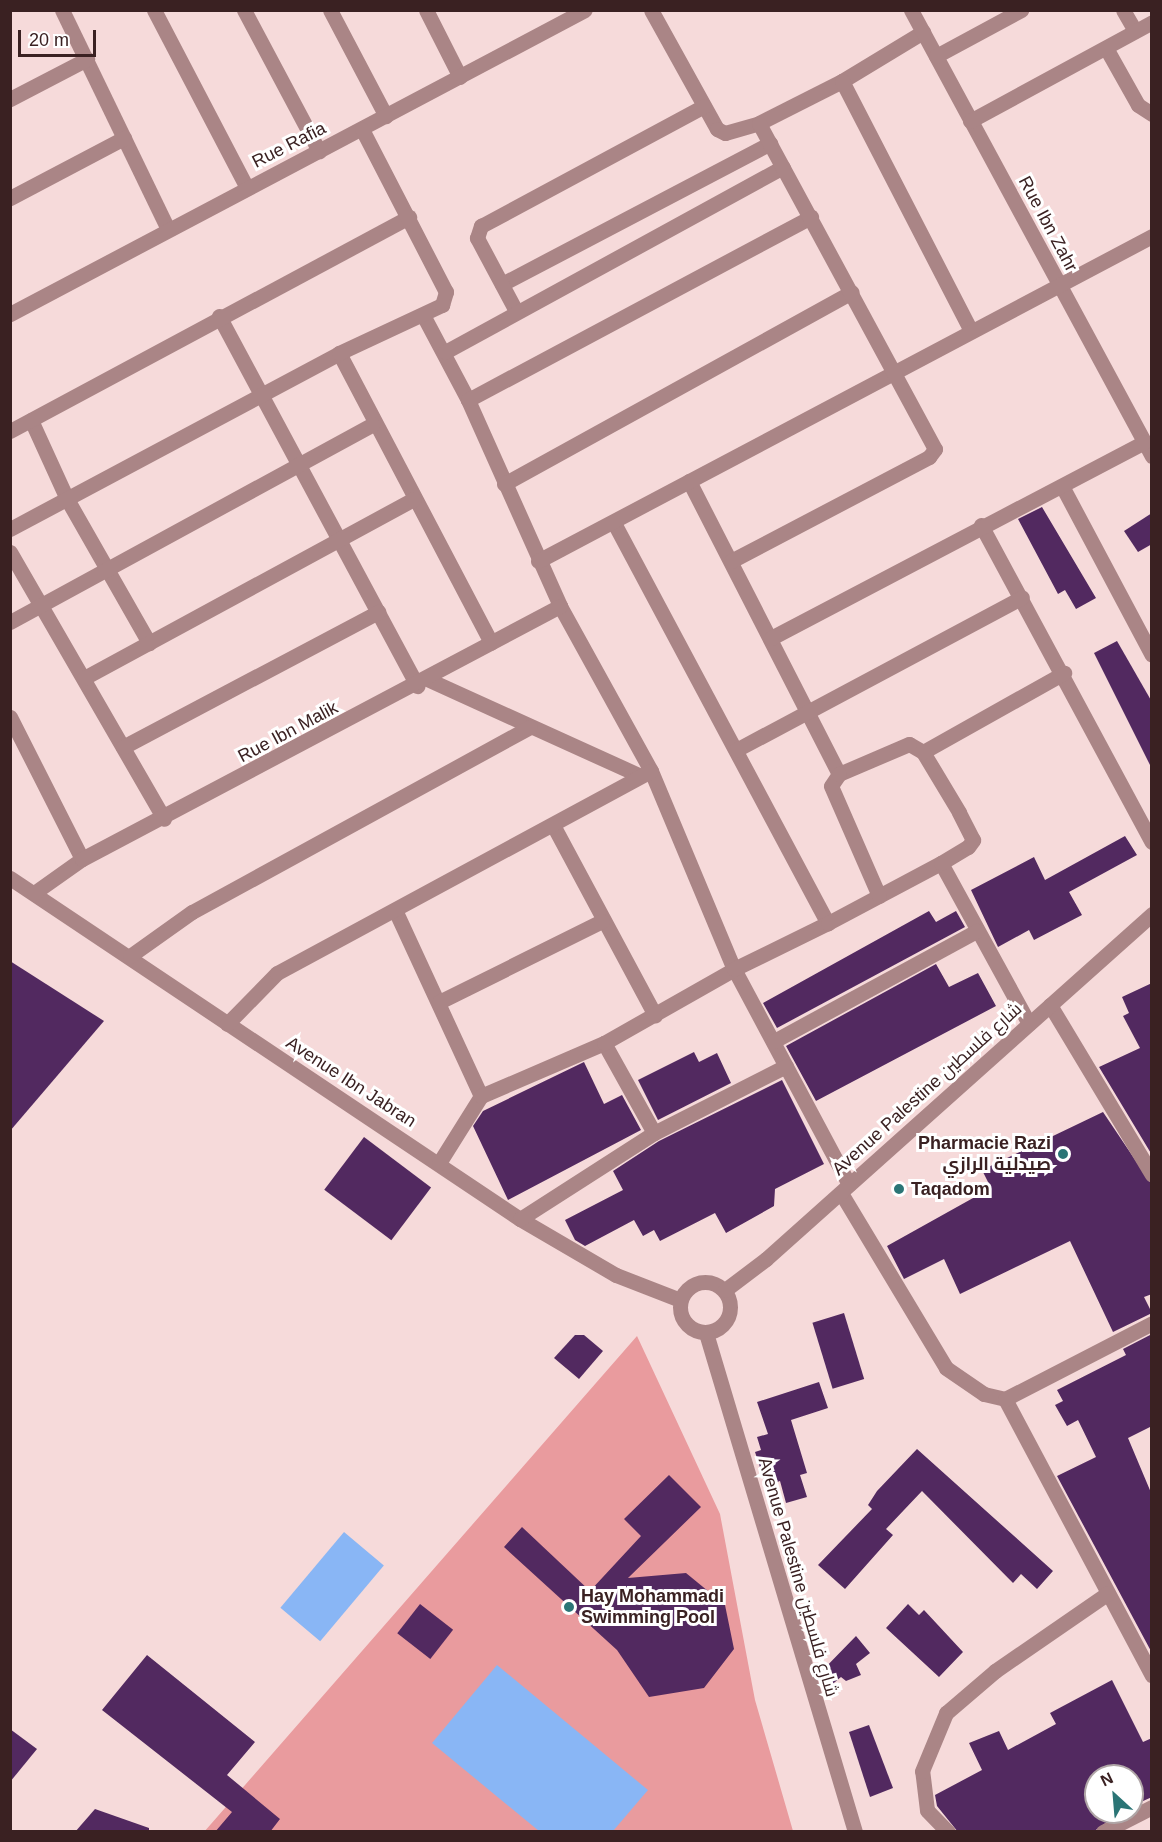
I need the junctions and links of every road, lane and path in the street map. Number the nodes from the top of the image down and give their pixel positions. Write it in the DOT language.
graph roads {
  1 [pos="62,10"];
  2 [pos="154,10"];
  3 [pos="244,10"];
  4 [pos="330,10"];
  5 [pos="426,10"];
  6 [pos="651,10"];
  7 [pos="1022,10"];
  8 [pos="1123,10"];
  9 [pos="914,12"];
  10 [pos="576,13"];
  11 [pos="1152,22"];
  12 [pos="1135,31"];
  13 [pos="923,32"];
  14 [pos="1106,48"];
  15 [pos="936,56"];
  16 [pos="87,59"];
  17 [pos="460,77"];
  18 [pos="842,81"];
  19 [pos="10,99"];
  20 [pos="704,106"];
  21 [pos="1152,114"];
  22 [pos="386,116"];
  23 [pos="970,122"];
  24 [pos="759,123"];
  25 [pos="362,129"];
  26 [pos="124,138"];
  27 [pos="770,143"];
  28 [pos="319,151"];
  29 [pos="783,167"];
  30 [pos="247,188"];
  31 [pos="10,198"];
  32 [pos="409,217"];
  33 [pos="811,218"];
  34 [pos="168,229"];
  35 [pos="1152,236"];
  36 [pos="502,284"];
  37 [pos="1058,284"];
  38 [pos="852,292"];
  39 [pos="516,311"];
  40 [pos="10,314"];
  41 [pos="423,315"];
  42 [pos="219,316"];
  43 [pos="970,329"];
  44 [pos="339,352"];
  45 [pos="445,352"];
  46 [pos="896,369"];
  47 [pos="260,396"];
  48 [pos="468,400"];
  49 [pos="31,420"];
  50 [pos="373,424"];
  51 [pos="10,431"];
  52 [pos="1143,442"];
  53 [pos="1152,456"];
  54 [pos="300,466"];
  55 [pos="689,481"];
  56 [pos="504,484"];
  57 [pos="1062,486"];
  58 [pos="68,499"];
  59 [pos="414,499"];
  60 [pos="614,523"];
  61 [pos="981,525"];
  62 [pos="10,529"];
  63 [pos="339,538"];
  64 [pos="10,552"];
  65 [pos="537,561"];
  66 [pos="731,561"];
  67 [pos="109,569"];
  68 [pos="1022,597"];
  69 [pos="42,606"];
  70 [pos="560,606"];
  71 [pos="378,612"];
  72 [pos="10,622"];
  73 [pos="771,638"];
  74 [pos="149,643"];
  75 [pos="490,643"];
  76 [pos="1152,656"];
  77 [pos="1064,673"];
  78 [pos="84,678"];
  79 [pos="422,683"];
  80 [pos="808,715"];
  81 [pos="10,717"];
  82 [pos="530,727"];
  83 [pos="123,747"];
  84 [pos="736,750"];
  85 [pos="923,752"];
  86 [pos="645,773"];
  87 [pos="839,774"];
  88 [pos="164,819"];
  89 [pos="553,825"];
  90 [pos="1152,842"];
  91 [pos="82,859"];
  92 [pos="940,863"];
  93 [pos="10,878"];
  94 [pos="34,893"];
  95 [pos="879,896"];
  96 [pos="394,910"];
  97 [pos="1152,914"];
  98 [pos="602,921"];
  99 [pos="828,923"];
  100 [pos="978,932"];
  101 [pos="130,956"];
  102 [pos="734,969"];
  103 [pos="439,1002"];
  104 [pos="1050,1005"];
  105 [pos="655,1015"];
  106 [pos="227,1024"];
  107 [pos="1029,1024"];
  108 [pos="774,1041"];
  109 [pos="604,1043"];
  110 [pos="786,1066"];
  111 [pos="481,1096"];
  112 [pos="654,1133"];
  113 [pos="439,1163"];
  114 [pos="1152,1175"];
  115 [pos="845,1188"];
  116 [pos="520,1219"];
  117 [pos="724,1290"];
  118 [pos="680,1300"];
  119 [pos="1152,1323"];
  120 [pos="706,1333"];
  121 [pos="1005,1399"];
  122 [pos="1108,1593"];
  123 [pos="1152,1676"];
  124 [pos="1152,1807"];
  125 [pos="855,1832"];
  126 [pos="948,1832"];
  127 [pos="1103,1832"];
  1 -- 16 [label="street"];
  2 -- 30 [label="street"];
  3 -- 28 [label="street"];
  4 -- 22 [label="street"];
  5 -- 17 [label="street"];
  6 -- 20 [label="street"];
  7 -- 15 [label="street"];
  8 -- 12 [label="street"];
  9 -- 13 [label="street, Rue Ibn Zahr"];
  10 -- 17 [label="street, Rue Rafia"];
  11 -- 12 [label="street"];
  12 -- 14 [label="street"];
  13 -- 15 [label="street, Rue Ibn Zahr"];
  13 -- 18 [label="street"];
  14 -- 21 [label="street"];
  14 -- 23 [label="street"];
  15 -- 23 [label="street, Rue Ibn Zahr"];
  16 -- 19 [label="street"];
  16 -- 26 [label="street"];
  17 -- 22 [label="street, Rue Rafia"];
  18 -- 24 [label="street"];
  18 -- 43 [label="street"];
  20 -- 24 [label="street"];
  20 -- 36 [label="street"];
  22 -- 25 [label="street, Rue Rafia"];
  23 -- 37 [label="street, Rue Ibn Zahr"];
  24 -- 27 [label="street"];
  25 -- 28 [label="street, Rue Rafia"];
  25 -- 32 [label="street"];
  26 -- 31 [label="street"];
  26 -- 34 [label="street"];
  27 -- 29 [label="street"];
  27 -- 36 [label="street"];
  28 -- 30 [label="street, Rue Rafia"];
  29 -- 33 [label="street"];
  29 -- 39 [label="street"];
  30 -- 34 [label="street, Rue Rafia"];
  32 -- 41 [label="street"];
  32 -- 42 [label="street"];
  33 -- 38 [label="street"];
  33 -- 48 [label="street"];
  34 -- 40 [label="street, Rue Rafia"];
  35 -- 37 [label="street"];
  36 -- 39 [label="street"];
  37 -- 43 [label="street"];
  37 -- 52 [label="street, Rue Ibn Zahr"];
  38 -- 46 [label="street"];
  38 -- 56 [label="street"];
  39 -- 45 [label="street"];
  41 -- 44 [label="street"];
  41 -- 45 [label="street"];
  42 -- 47 [label="street"];
  42 -- 49 [label="street"];
  43 -- 46 [label="street"];
  44 -- 47 [label="street"];
  44 -- 50 [label="street"];
  45 -- 48 [label="street"];
  46 -- 55 [label="street"];
  46 -- 66 [label="street"];
  47 -- 54 [label="street"];
  47 -- 58 [label="street"];
  48 -- 56 [label="street"];
  49 -- 51 [label="street"];
  49 -- 58 [label="street"];
  50 -- 54 [label="street"];
  50 -- 59 [label="street"];
  52 -- 53 [label="street, Rue Ibn Zahr"];
  52 -- 57 [label="street"];
  54 -- 63 [label="street"];
  54 -- 67 [label="street"];
  55 -- 60 [label="street"];
  55 -- 66 [label="street"];
  56 -- 65 [label="street"];
  57 -- 61 [label="street"];
  57 -- 76 [label="street"];
  58 -- 62 [label="street"];
  58 -- 67 [label="street"];
  59 -- 63 [label="street"];
  59 -- 75 [label="street"];
  60 -- 65 [label="street"];
  60 -- 84 [label="street"];
  61 -- 68 [label="street"];
  61 -- 73 [label="street"];
  63 -- 71 [label="street"];
  63 -- 74 [label="street"];
  64 -- 69 [label="street"];
  65 -- 70 [label="street"];
  66 -- 73 [label="street"];
  67 -- 69 [label="street"];
  67 -- 74 [label="street"];
  68 -- 77 [label="street"];
  68 -- 80 [label="street"];
  69 -- 72 [label="street"];
  69 -- 78 [label="street"];
  70 -- 75 [label="street, Rue Ibn Malik"];
  70 -- 86 [label="street"];
  71 -- 79 [label="street"];
  71 -- 83 [label="street"];
  73 -- 80 [label="street"];
  74 -- 78 [label="street"];
  75 -- 79 [label="street, Rue Ibn Malik"];
  77 -- 85 [label="street"];
  77 -- 90 [label="street"];
  78 -- 83 [label="street"];
  79 -- 82 [label="street"];
  79 -- 88 [label="street, Rue Ibn Malik"];
  80 -- 84 [label="street"];
  80 -- 87 [label="street"];
  81 -- 91 [label="street"];
  82 -- 86 [label="street"];
  82 -- 101 [label="street"];
  83 -- 88 [label="street"];
  84 -- 99 [label="street"];
  85 -- 87 [label="street"];
  85 -- 92 [label="street"];
  86 -- 89 [label="street"];
  86 -- 102 [label="street"];
  87 -- 95 [label="street"];
  88 -- 91 [label="street, Rue Ibn Malik"];
  89 -- 96 [label="street"];
  89 -- 98 [label="street"];
  91 -- 94 [label="street, Rue Ibn Malik"];
  92 -- 95 [label="street"];
  92 -- 100 [label="street"];
  93 -- 94 [label="street, Avenue Ibn Jabran"];
  94 -- 101 [label="street, Avenue Ibn Jabran"];
  95 -- 99 [label="street"];
  96 -- 103 [label="street"];
  96 -- 106 [label="street"];
  97 -- 104 [label="street, Avenue Palestine شارع فلسطين"];
  98 -- 103 [label="street"];
  98 -- 105 [label="street"];
  99 -- 102 [label="street"];
  100 -- 107 [label="street"];
  100 -- 108 [label="street"];
  101 -- 106 [label="street, Avenue Ibn Jabran"];
  102 -- 105 [label="street"];
  102 -- 108 [label="street"];
  103 -- 111 [label="street"];
  104 -- 107 [label="street, Avenue Palestine شارع فلسطين"];
  104 -- 114 [label="street"];
  105 -- 109 [label="street"];
  106 -- 113 [label="street, Avenue Ibn Jabran"];
  107 -- 115 [label="street, Avenue Palestine شارع فلسطين"];
  108 -- 110 [label="street"];
  109 -- 111 [label="street"];
  109 -- 112 [label="street"];
  110 -- 112 [label="street"];
  110 -- 115 [label="street"];
  111 -- 113 [label="street"];
  112 -- 116 [label="street"];
  113 -- 116 [label="street, Avenue Ibn Jabran"];
  115 -- 117 [label="street, Avenue Palestine شارع فلسطين"];
  115 -- 121 [label="street"];
  116 -- 118 [label="street, Avenue Ibn Jabran"];
  117 -- 118 [label="street"];
  117 -- 120 [label="street"];
  118 -- 120 [label="street"];
  119 -- 121 [label="street"];
  120 -- 125 [label="street, Avenue Palestine شارع فلسطين"];
  121 -- 122 [label="street"];
  122 -- 123 [label="street"];
  122 -- 126 [label="street"];
  124 -- 127 [label="street"];
}
